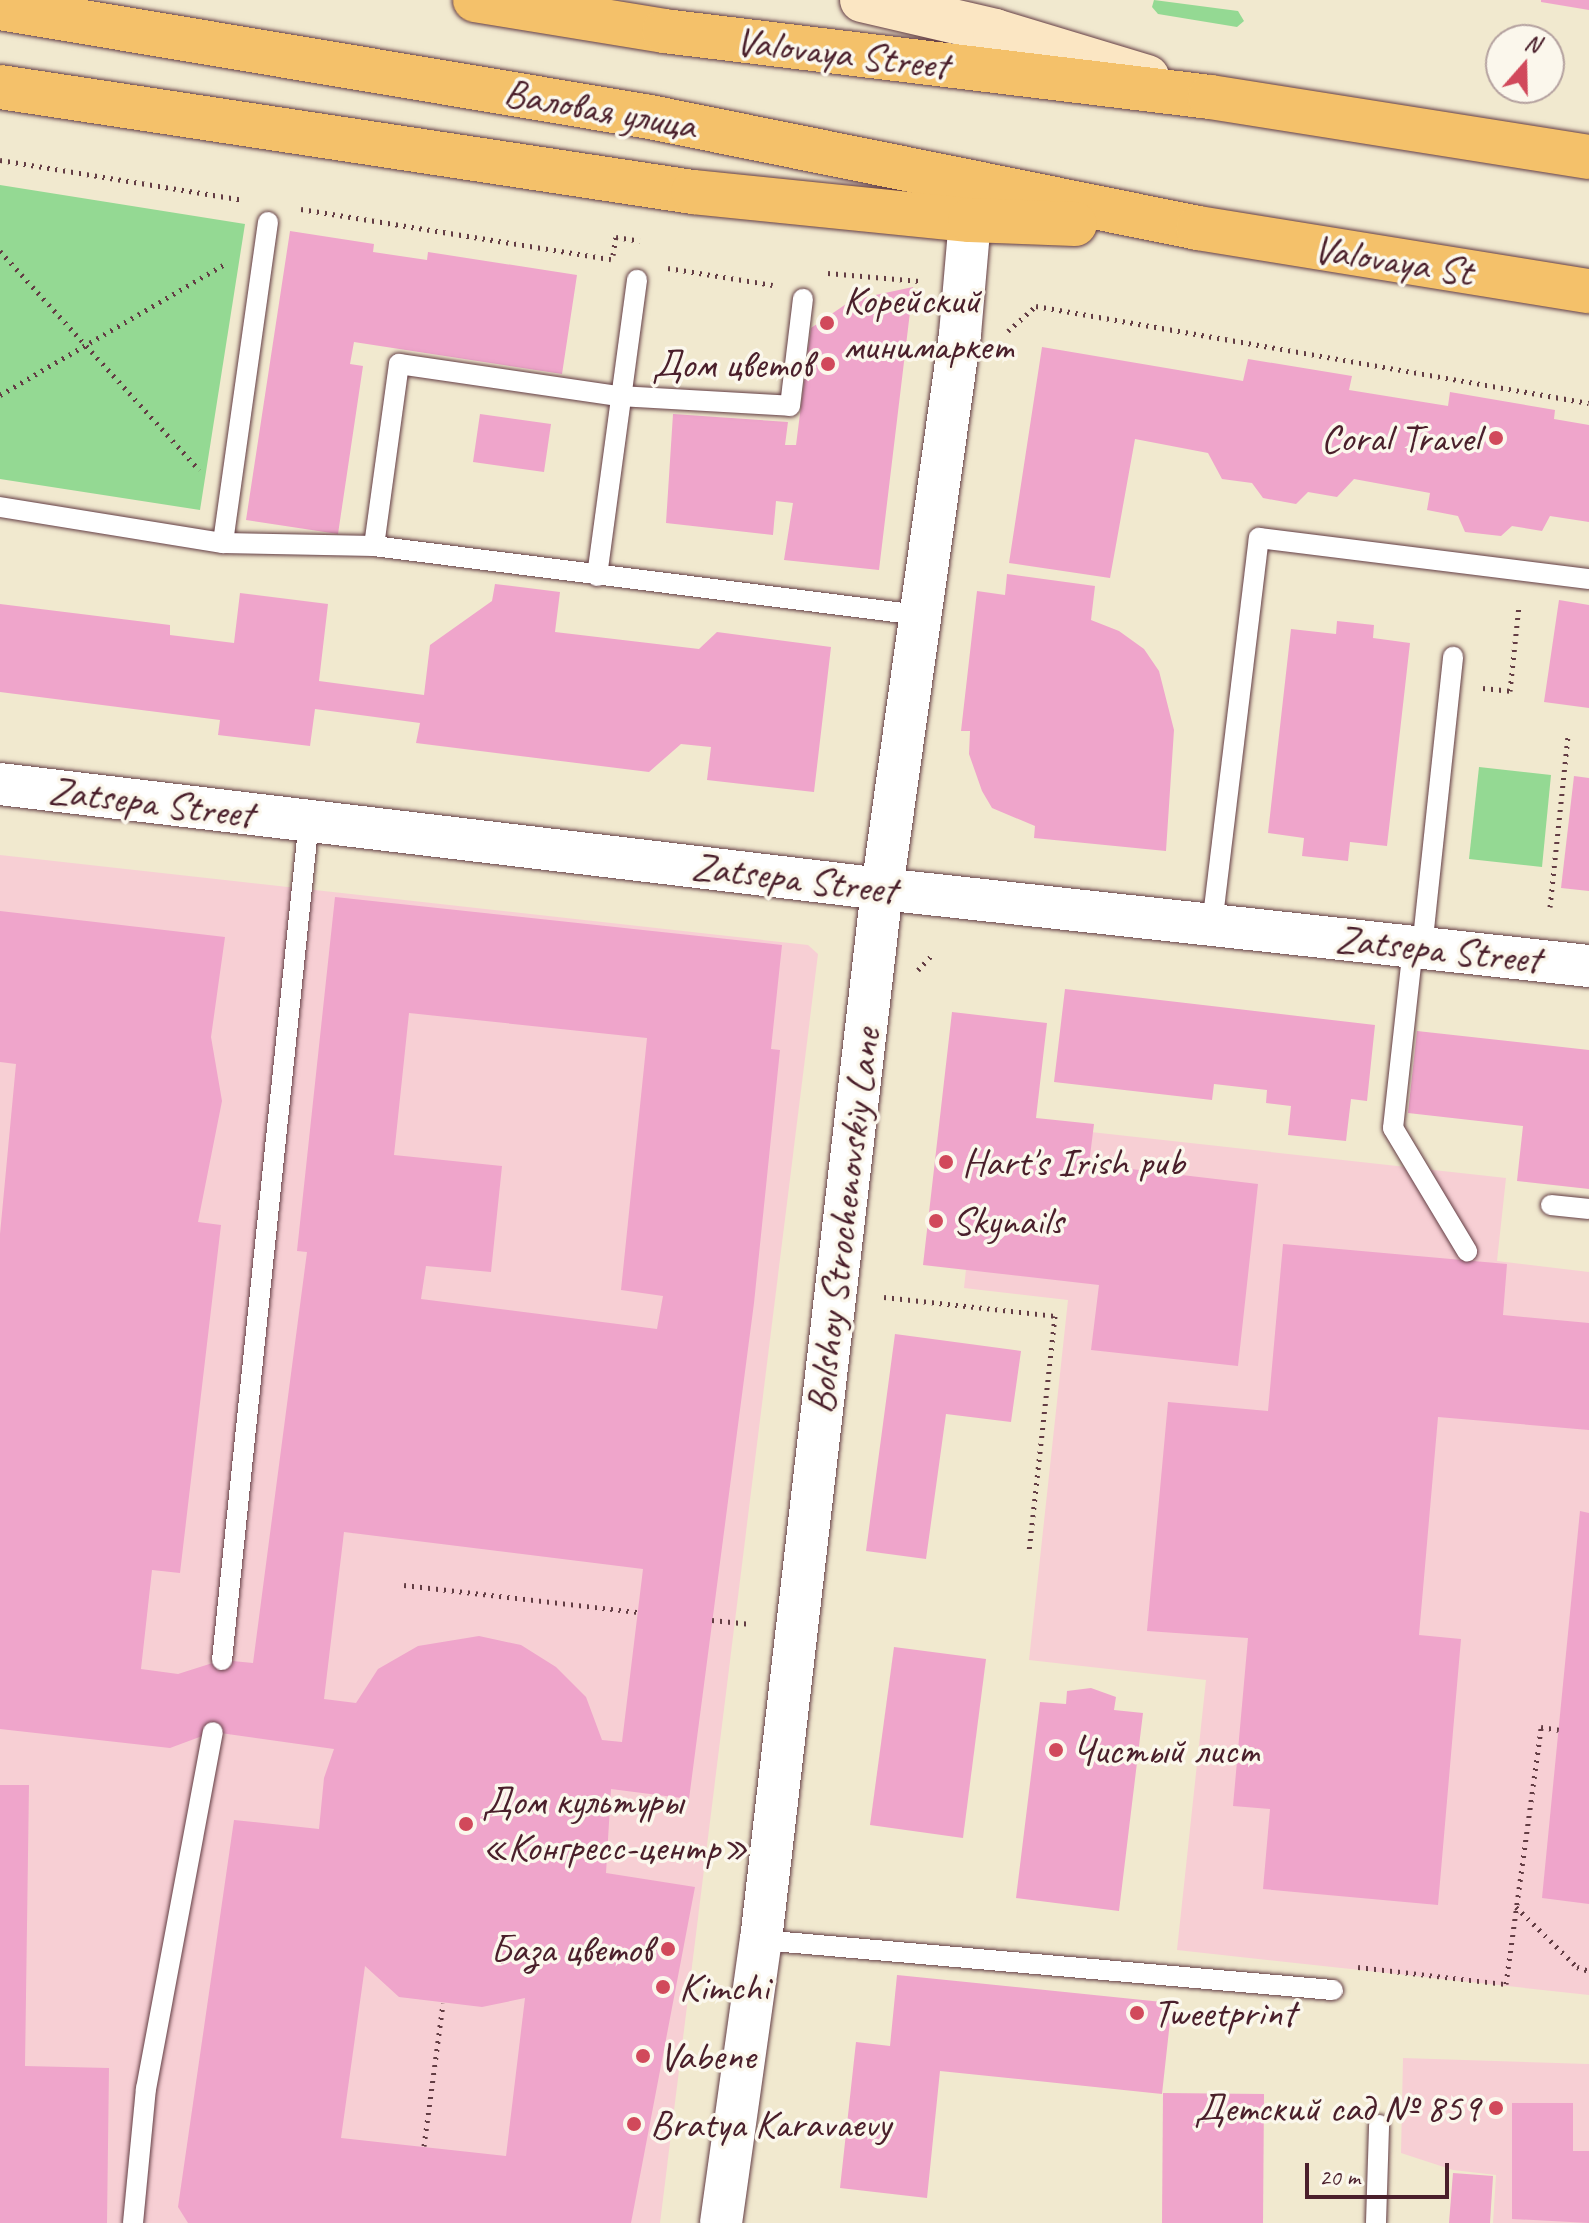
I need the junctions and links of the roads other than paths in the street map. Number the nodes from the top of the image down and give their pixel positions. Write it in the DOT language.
graph roads {
  1 [pos="475,0"];
  2 [pos="862,0"];
  3 [pos="0,8"];
  4 [pos="982,16"];
  5 [pos="0,87"];
  6 [pos="1210,97"];
  7 [pos="1589,157"];
  8 [pos="970,220"];
  9 [pos="1198,228"];
  10 [pos="267,231"];
  11 [pos="637,280"];
  12 [pos="1589,291"];
  13 [pos="796,293"];
  14 [pos="619,396"];
  15 [pos="0,507"];
  16 [pos="223,543"];
  17 [pos="374,546"];
  18 [pos="597,576"];
  19 [pos="1589,579"];
  20 [pos="919,615"];
  21 [pos="1453,657"];
  22 [pos="0,784"];
  23 [pos="309,820"];
  24 [pos="882,889"];
  25 [pos="1212,925"];
  26 [pos="1418,947"];
  27 [pos="1589,966"];
  28 [pos="1551,1205"];
  29 [pos="1589,1209"];
  30 [pos="1467,1251"];
  31 [pos="222,1660"];
  32 [pos="213,1732"];
  33 [pos="761,1940"];
  34 [pos="1333,1990"];
  35 [pos="1379,2125"];
  36 [pos="133,2223"];
  37 [pos="721,2223"];
  38 [pos="1376,2223"];
  1 -- 6 [label="main road, Valovaya Street"];
  2 -- 4 [label="main road"];
  3 -- 9 [label="main road, Валовая улица"];
  4 -- 6 [label="main road"];
  5 -- 8 [label="main road"];
  6 -- 7 [label="main road"];
  8 -- 9 [label="main road"];
  8 -- 20 [label="street, Bolshoy Strochenovskiy Lane"];
  9 -- 12 [label="main road, Valovaya St"];
  10 -- 16 [label="lane"];
  11 -- 14 [label="lane"];
  13 -- 14 [label="lane"];
  14 -- 17 [label="lane"];
  14 -- 18 [label="lane"];
  15 -- 16 [label="lane"];
  16 -- 17 [label="lane"];
  17 -- 18 [label="lane"];
  18 -- 20 [label="lane"];
  19 -- 25 [label="lane"];
  20 -- 24 [label="street, Bolshoy Strochenovskiy Lane"];
  21 -- 26 [label="lane"];
  22 -- 23 [label="street, Zatsepa Street"];
  23 -- 24 [label="street, Zatsepa Street"];
  23 -- 31 [label="lane"];
  24 -- 25 [label="street, Zatsepa Street"];
  24 -- 33 [label="street, Bolshoy Strochenovskiy Lane"];
  25 -- 26 [label="street, Zatsepa Street"];
  26 -- 27 [label="street, Zatsepa Street"];
  26 -- 30 [label="lane"];
  28 -- 29 [label="lane"];
  32 -- 36 [label="lane"];
  33 -- 34 [label="lane"];
  33 -- 37 [label="street, Bolshoy Strochenovskiy Lane"];
  35 -- 38 [label="lane"];
}
